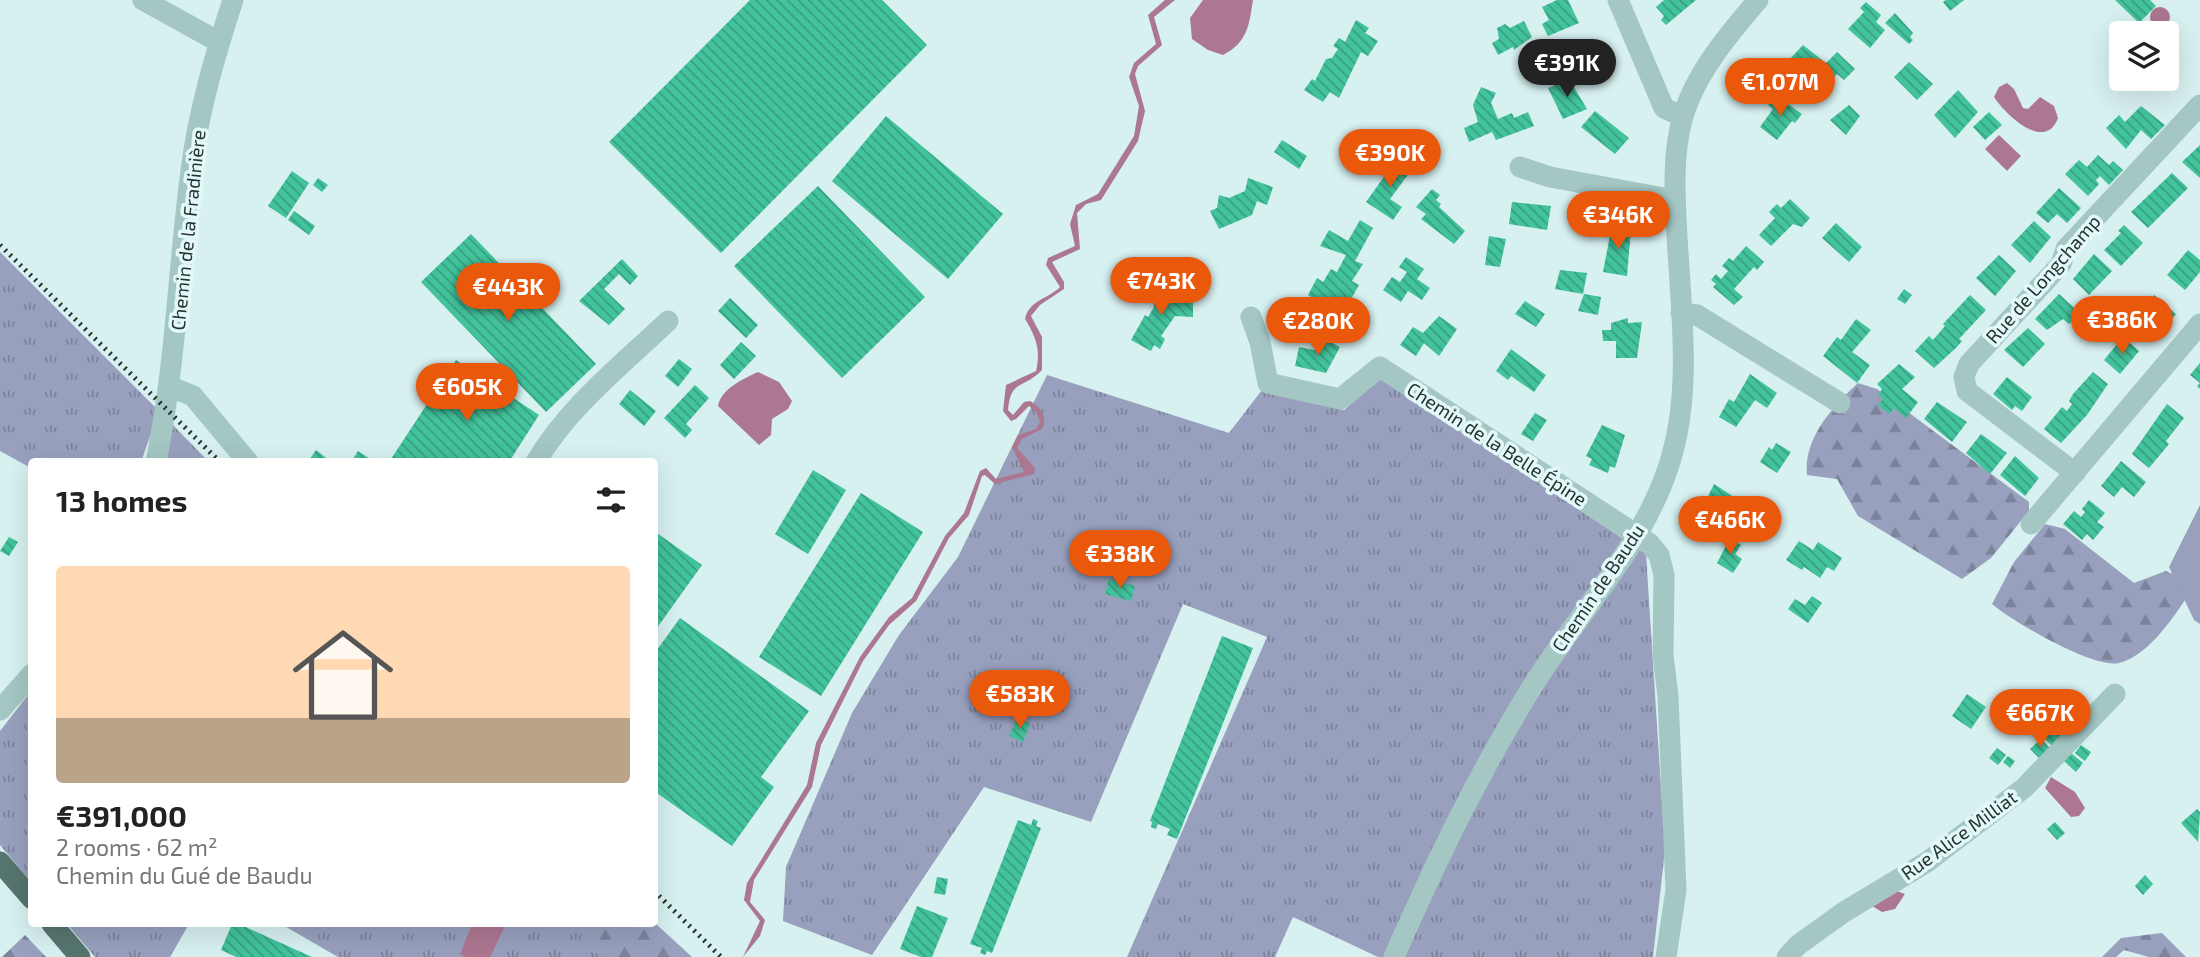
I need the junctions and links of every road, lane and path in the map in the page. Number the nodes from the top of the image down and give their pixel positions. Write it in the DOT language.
graph roads {
  1 [pos="143,0"];
  2 [pos="233,0"];
  3 [pos="1618,0"];
  4 [pos="1758,0"];
  5 [pos="219,42"];
  6 [pos="2200,105"];
  7 [pos="1683,117"];
  8 [pos="1520,167"];
  9 [pos="1675,200"];
  10 [pos="1681,313"];
  11 [pos="1251,317"];
  12 [pos="668,321"];
  13 [pos="2200,324"];
  14 [pos="171,387"];
  15 [pos="1840,403"];
  16 [pos="157,458"];
  17 [pos="245,458"];
  18 [pos="538,458"];
  19 [pos="2075,473"];
  20 [pos="2031,524"];
  21 [pos="1636,535"];
  22 [pos="28,678"];
  23 [pos="2115,694"];
  24 [pos="0,710"];
  25 [pos="0,862"];
  26 [pos="28,894"];
  27 [pos="55,927"];
  28 [pos="80,957"];
  29 [pos="1394,957"];
  30 [pos="1666,957"];
  31 [pos="1787,957"];
  1 -- 5 [label="street"];
  2 -- 5 [label="street, Chemin de la Fradinière"];
  3 -- 7 [label="street"];
  4 -- 7 [label="street, Chemin de Baudu"];
  5 -- 14 [label="street, Chemin de la Fradinière"];
  6 -- 19 [label="street, Rue de Longchamp"];
  7 -- 9 [label="street, Chemin de Baudu"];
  8 -- 9 [label="street"];
  9 -- 10 [label="street, Chemin de Baudu"];
  10 -- 15 [label="street"];
  10 -- 21 [label="street, Chemin de Baudu"];
  11 -- 21 [label="street, Chemin de la Belle Épine"];
  12 -- 18 [label="street"];
  13 -- 19 [label="street"];
  14 -- 16 [label="street, Chemin de la Fradinière"];
  14 -- 17 [label="street"];
  19 -- 20 [label="street"];
  21 -- 29 [label="street, Chemin de Baudu"];
  21 -- 30 [label="street"];
  22 -- 24 [label="street"];
  23 -- 31 [label="street, Rue Alice Milliat"];
  25 -- 26 [label="main road"];
  27 -- 28 [label="main road"];
}
